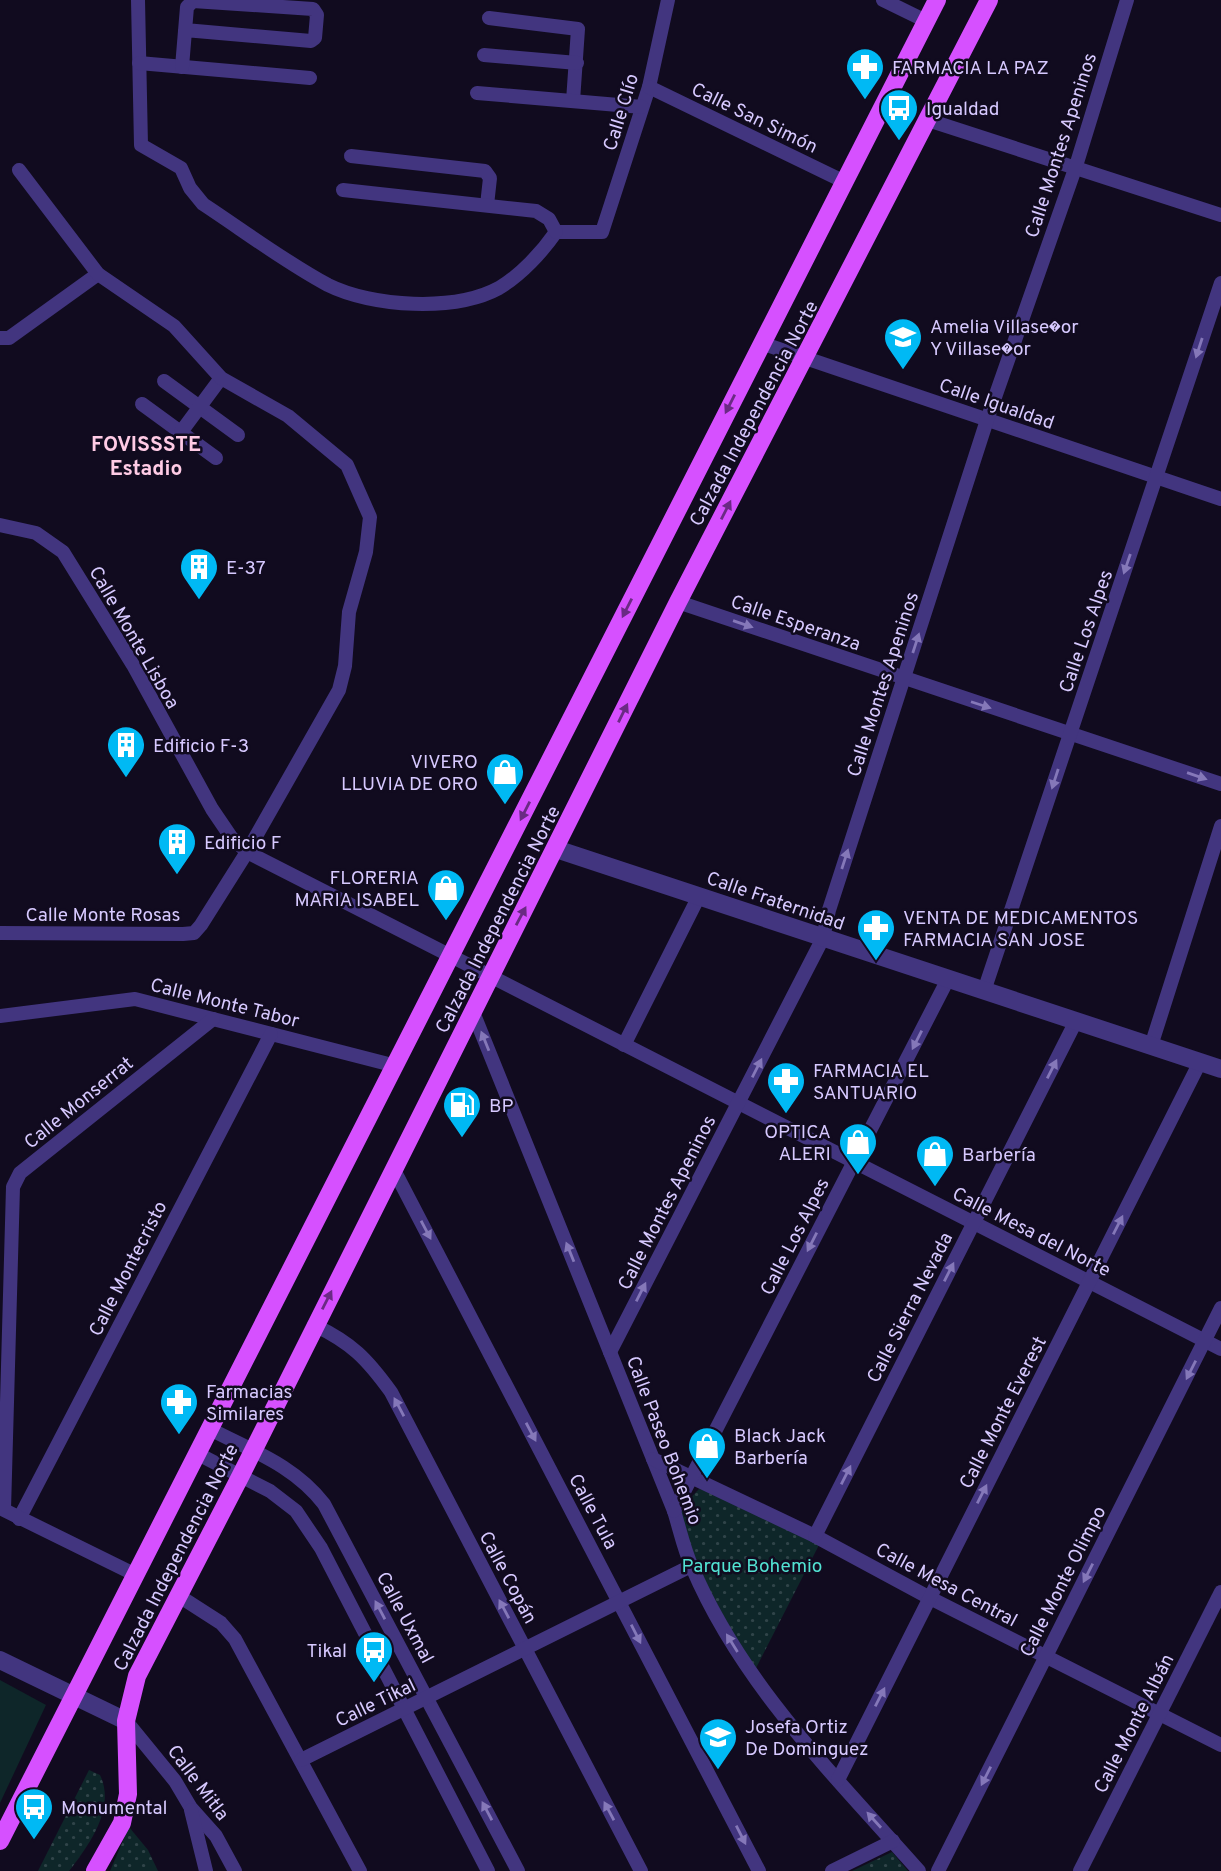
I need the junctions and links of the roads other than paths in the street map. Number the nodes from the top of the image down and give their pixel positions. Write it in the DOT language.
graph roads {
  1 [pos="138,0"];
  2 [pos="668,0"];
  3 [pos="883,0"];
  4 [pos="937,0"];
  5 [pos="989,0"];
  6 [pos="1127,0"];
  7 [pos="489,18"];
  8 [pos="926,22"];
  9 [pos="185,30"];
  10 [pos="484,55"];
  11 [pos="139,63"];
  12 [pos="576,63"];
  13 [pos="182,67"];
  14 [pos="310,79"];
  15 [pos="649,87"];
  16 [pos="477,93"];
  17 [pos="573,101"];
  18 [pos="642,107"];
  19 [pos="928,120"];
  20 [pos="351,156"];
  21 [pos="1076,166"];
  22 [pos="19,170"];
  23 [pos="845,182"];
  24 [pos="344,190"];
  25 [pos="486,205"];
  26 [pos="1221,215"];
  27 [pos="556,232"];
  28 [pos="98,274"];
  29 [pos="1221,283"];
  30 [pos="2,339"];
  31 [pos="761,344"];
  32 [pos="806,358"];
  33 [pos="221,378"];
  34 [pos="164,382"];
  35 [pos="142,404"];
  36 [pos="199,407"];
  37 [pos="987,420"];
  38 [pos="181,432"];
  39 [pos="238,435"];
  40 [pos="216,458"];
  41 [pos="1157,476"];
  42 [pos="1221,499"];
  43 [pos="0,525"];
  44 [pos="678,601"];
  45 [pos="904,679"];
  46 [pos="1070,734"];
  47 [pos="1221,784"];
  48 [pos="1221,826"];
  49 [pos="556,849"];
  50 [pos="247,852"];
  51 [pos="699,896"];
  52 [pos="0,933"];
  53 [pos="823,938"];
  54 [pos="451,958"];
  55 [pos="489,977"];
  56 [pos="948,979"];
  57 [pos="985,991"];
  58 [pos="473,1012"];
  59 [pos="0,1016"];
  60 [pos="213,1019"];
  61 [pos="1076,1021"];
  62 [pos="271,1034"];
  63 [pos="624,1045"];
  64 [pos="1151,1046"];
  65 [pos="1200,1062"];
  66 [pos="396,1066"];
  67 [pos="1221,1069"];
  68 [pos="739,1104"];
  69 [pos="853,1163"];
  70 [pos="394,1170"];
  71 [pos="974,1222"];
  72 [pos="1089,1282"];
  73 [pos="1221,1308"];
  74 [pos="314,1325"];
  75 [pos="1205,1341"];
  76 [pos="1221,1349"];
  77 [pos="610,1352"];
  78 [pos="210,1429"];
  79 [pos="253,1449"];
  80 [pos="198,1454"];
  81 [pos="653,1459"];
  82 [pos="240,1477"];
  83 [pos="691,1478"];
  84 [pos="674,1511"];
  85 [pos="19,1519"];
  86 [pos="815,1536"];
  87 [pos="691,1566"];
  88 [pos="136,1575"];
  89 [pos="1221,1592"];
  90 [pos="179,1596"];
  91 [pos="930,1598"];
  92 [pos="620,1602"];
  93 [pos="525,1649"];
  94 [pos="1046,1657"];
  95 [pos="0,1660"];
  96 [pos="75,1697"];
  97 [pos="428,1698"];
  98 [pos="404,1710"];
  99 [pos="1160,1714"];
  100 [pos="126,1721"];
  101 [pos="1221,1745"];
  102 [pos="301,1760"];
  103 [pos="838,1780"];
  104 [pos="191,1808"];
  105 [pos="0,1841"];
  106 [pos="892,1841"];
  107 [pos="94,1871"];
  108 [pos="206,1871"];
  109 [pos="235,1871"];
  110 [pos="360,1871"];
  111 [pos="488,1871"];
  112 [pos="519,1871"];
  113 [pos="641,1871"];
  114 [pos="759,1871"];
  115 [pos="831,1871"];
  116 [pos="919,1871"];
  117 [pos="937,1871"];
  118 [pos="1080,1871"];
  1 -- 11 [label="street"];
  2 -- 15 [label="street, Calle Clío"];
  3 -- 8 [label="street"];
  4 -- 8 [label="main road, Calzada Independencia Norte"];
  5 -- 19 [label="main road, Calzada Independencia Norte"];
  6 -- 21 [label="street, Calle Montes Apeninos"];
  7 -- 12 [label="street"];
  8 -- 23 [label="main road, Calzada Independencia Norte"];
  9 -- 9 [label="street"];
  9 -- 13 [label="street"];
  10 -- 12 [label="street"];
  11 -- 13 [label="street"];
  11 -- 27 [label="street"];
  12 -- 17 [label="street"];
  13 -- 14 [label="street"];
  15 -- 18 [label="street, Calle Clío"];
  15 -- 23 [label="street, Calle San Simón"];
  16 -- 17 [label="street"];
  17 -- 18 [label="street"];
  18 -- 27 [label="street, Calle Clío"];
  19 -- 21 [label="street"];
  19 -- 32 [label="main road, Calzada Independencia Norte"];
  20 -- 25 [label="street"];
  21 -- 26 [label="street"];
  21 -- 37 [label="street, Calle Montes Apeninos"];
  22 -- 28 [label="street"];
  23 -- 31 [label="main road, Calzada Independencia Norte"];
  24 -- 25 [label="street"];
  25 -- 27 [label="street"];
  28 -- 30 [label="street"];
  28 -- 33 [label="street"];
  29 -- 41 [label="street, Calle Los Alpes, one-way"];
  31 -- 32 [label="street, Calle Igualdad"];
  31 -- 54 [label="main road, Calzada Independencia Norte, one-way"];
  32 -- 37 [label="street, Calle Igualdad"];
  44 -- 32 [label="main road, Calzada Independencia Norte, one-way"];
  33 -- 36 [label="street"];
  33 -- 50 [label="street"];
  34 -- 36 [label="street"];
  35 -- 38 [label="street"];
  36 -- 38 [label="street"];
  36 -- 39 [label="street"];
  37 -- 41 [label="street, Calle Igualdad"];
  45 -- 37 [label="street, Calle Montes Apeninos, one-way"];
  38 -- 40 [label="street"];
  41 -- 42 [label="street, Calle Igualdad"];
  41 -- 46 [label="street, Calle Los Alpes, one-way"];
  43 -- 50 [label="street, Calle Monte Lisboa"];
  44 -- 45 [label="street, Calle Esperanza, one-way"];
  49 -- 44 [label="main road, Calzada Independencia Norte, one-way"];
  45 -- 46 [label="street, Calle Esperanza, one-way"];
  53 -- 45 [label="street, Calle Montes Apeninos, one-way"];
  46 -- 47 [label="street, Calle Esperanza, one-way"];
  46 -- 57 [label="street, Calle Los Alpes, one-way"];
  48 -- 64 [label="street"];
  49 -- 51 [label="street, Calle Fraternidad"];
  55 -- 49 [label="main road, Calzada Independencia Norte, one-way"];
  50 -- 52 [label="street, Calle Monte Rosas"];
  50 -- 54 [label="street, Calle Monte Lisboa"];
  51 -- 53 [label="street, Calle Fraternidad"];
  51 -- 63 [label="street"];
  53 -- 56 [label="street, Calle Fraternidad"];
  68 -- 53 [label="street, Calle Montes Apeninos, one-way"];
  54 -- 55 [label="street, Calle Monte Lisboa"];
  54 -- 66 [label="main road, Calzada Independencia Norte"];
  55 -- 58 [label="main road, Calzada Independencia Norte"];
  55 -- 63 [label="street, Calle Mesa del Norte"];
  56 -- 57 [label="street, Calle Fraternidad"];
  56 -- 69 [label="street, Calle Los Alpes, one-way"];
  57 -- 61 [label="street, Calle Fraternidad"];
  58 -- 70 [label="main road, Calzada Independencia Norte"];
  77 -- 58 [label="street, Calle Paseo Bohemio, one-way"];
  59 -- 60 [label="street, Calle Monte Tabor"];
  60 -- 62 [label="street, Calle Monte Tabor"];
  60 -- 85 [label="street, Calle Monserrat"];
  61 -- 64 [label="street, Calle Fraternidad"];
  71 -- 61 [label="street, Calle Sierra Nevada, one-way"];
  62 -- 66 [label="street, Calle Monte Tabor"];
  62 -- 85 [label="street, Calle Montecristo"];
  63 -- 68 [label="street, Calle Mesa del Norte"];
  64 -- 65 [label="street, Calle Fraternidad"];
  65 -- 67 [label="street, Calle Fraternidad"];
  72 -- 65 [label="street, Calle Monte Everest, one-way"];
  66 -- 78 [label="main road, Calzada Independencia Norte"];
  68 -- 69 [label="street, Calle Mesa del Norte"];
  77 -- 68 [label="street, Calle Montes Apeninos, one-way"];
  69 -- 71 [label="street, Calle Mesa del Norte"];
  69 -- 83 [label="street, Calle Los Alpes, one-way"];
  74 -- 70 [label="main road, Calzada Independencia Norte, one-way"];
  70 -- 92 [label="street, Calle Tula, one-way"];
  71 -- 72 [label="street, Calle Mesa del Norte"];
  86 -- 71 [label="street, Calle Sierra Nevada, one-way"];
  72 -- 75 [label="street, Calle Mesa del Norte"];
  91 -- 72 [label="street, Calle Monte Everest, one-way"];
  73 -- 75 [label="street, Calle Monte Olimpo"];
  74 -- 79 [label="main road, Calzada Independencia Norte"];
  93 -- 74 [label="street, Calle Copán, one-way"];
  75 -- 76 [label="street, Calle Mesa del Norte"];
  75 -- 94 [label="street, Calle Monte Olimpo, one-way"];
  77 -- 81 [label="street, Calle Paseo Bohemio"];
  78 -- 79 [label="street, Calle Uxmal"];
  78 -- 80 [label="main road, Calzada Independencia Norte"];
  79 -- 82 [label="main road, Calzada Independencia Norte"];
  97 -- 79 [label="street, Calle Uxmal, one-way"];
  80 -- 82 [label="street"];
  80 -- 88 [label="main road, Calzada Independencia Norte"];
  81 -- 83 [label="street, Calle Mesa Central"];
  81 -- 84 [label="street, Calle Paseo Bohemio"];
  82 -- 90 [label="main road, Calzada Independencia Norte"];
  82 -- 98 [label="street"];
  83 -- 84 [label="street, Calle Los Alpes"];
  83 -- 86 [label="street, Calle Mesa Central"];
  84 -- 87 [label="street, Calle Paseo Bohemio"];
  85 -- 88 [label="street"];
  86 -- 91 [label="street, Calle Mesa Central"];
  87 -- 92 [label="street, Calle Tikal"];
  103 -- 87 [label="street, Calle Paseo Bohemio, one-way"];
  88 -- 96 [label="main road, Calzada Independencia Norte"];
  89 -- 99 [label="street, Calle Monte Albán"];
  90 -- 100 [label="main road, Calzada Independencia Norte"];
  90 -- 102 [label="street"];
  91 -- 94 [label="street, Calle Mesa Central"];
  103 -- 91 [label="street, Calle Monte Everest, one-way"];
  92 -- 93 [label="street, Calle Tikal"];
  92 -- 114 [label="street, Calle Tula, one-way"];
  93 -- 97 [label="street, Calle Tikal"];
  113 -- 93 [label="street, Calle Copán, one-way"];
  94 -- 99 [label="street, Calle Mesa Central"];
  94 -- 117 [label="street, Calle Monte Olimpo, one-way"];
  95 -- 96 [label="street"];
  96 -- 100 [label="street"];
  96 -- 105 [label="main road, Calzada Independencia Norte"];
  97 -- 98 [label="street, Calle Tikal"];
  112 -- 97 [label="street, Calle Uxmal, one-way"];
  98 -- 102 [label="street, Calle Tikal"];
  98 -- 111 [label="street"];
  99 -- 101 [label="street, Calle Mesa Central"];
  99 -- 118 [label="street, Calle Monte Albán"];
  100 -- 104 [label="street, Calle Mitla"];
  100 -- 107 [label="main road, Calzada Independencia Norte"];
  102 -- 110 [label="street"];
  106 -- 103 [label="street, Calle Paseo Bohemio, one-way"];
  104 -- 108 [label="street"];
  104 -- 109 [label="street, Calle Mitla"];
  106 -- 115 [label="street"];
  106 -- 116 [label="street, Calle Paseo Bohemio"];
}
